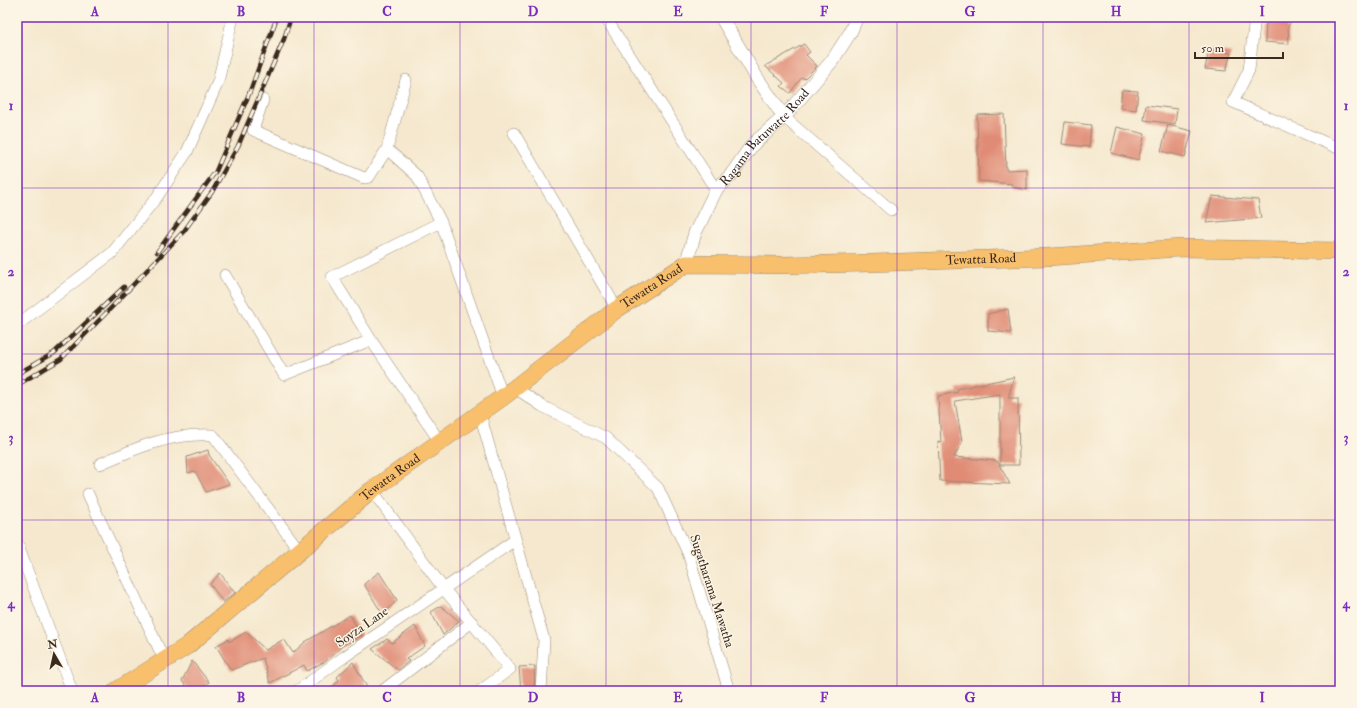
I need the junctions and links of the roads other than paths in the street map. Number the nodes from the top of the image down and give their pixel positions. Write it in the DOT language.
graph roads {
  1 [pos="233,17"];
  2 [pos="605,17"];
  3 [pos="721,17"];
  4 [pos="857,17"];
  5 [pos="1255,17"];
  6 [pos="406,80"];
  7 [pos="263,100"];
  8 [pos="784,117"];
  9 [pos="514,133"];
  10 [pos="386,149"];
  11 [pos="1340,149"];
  12 [pos="716,190"];
  13 [pos="892,210"];
  14 [pos="441,222"];
  15 [pos="1340,251"];
  16 [pos="686,264"];
  17 [pos="225,275"];
  18 [pos="617,309"];
  19 [pos="17,325"];
  20 [pos="371,340"];
  21 [pos="508,392"];
  22 [pos="480,414"];
  23 [pos="440,442"];
  24 [pos="100,464"];
  25 [pos="372,490"];
  26 [pos="88,494"];
  27 [pos="515,540"];
  28 [pos="17,543"];
  29 [pos="300,551"];
  30 [pos="443,588"];
  31 [pos="472,622"];
  32 [pos="165,662"];
  33 [pos="72,691"];
  34 [pos="116,691"];
  35 [pos="297,691"];
  36 [pos="382,691"];
  37 [pos="480,691"];
  38 [pos="541,691"];
  39 [pos="729,691"];
  1 -- 19 [label="street"];
  2 -- 12 [label="street"];
  3 -- 8 [label="street"];
  4 -- 8 [label="street, Ragama Batuwatte Road"];
  5 -- 11 [label="street"];
  6 -- 10 [label="street"];
  7 -- 10 [label="street"];
  8 -- 12 [label="street, Ragama Batuwatte Road"];
  8 -- 13 [label="street"];
  9 -- 18 [label="street"];
  10 -- 14 [label="street"];
  12 -- 16 [label="street, Ragama Batuwatte Road"];
  14 -- 20 [label="street"];
  14 -- 21 [label="street"];
  15 -- 16 [label="main road, Tewatta Road"];
  16 -- 18 [label="main road, Tewatta Road"];
  17 -- 20 [label="street"];
  18 -- 21 [label="main road, Tewatta Road"];
  20 -- 23 [label="street"];
  21 -- 22 [label="main road, Tewatta Road"];
  21 -- 39 [label="street, Sugatharama Mawatha"];
  22 -- 23 [label="main road, Tewatta Road"];
  22 -- 27 [label="street"];
  23 -- 25 [label="main road, Tewatta Road"];
  24 -- 29 [label="street"];
  25 -- 29 [label="main road, Tewatta Road"];
  25 -- 30 [label="street"];
  26 -- 32 [label="street"];
  27 -- 30 [label="street, Soyza Lane"];
  27 -- 38 [label="street"];
  28 -- 33 [label="street"];
  29 -- 32 [label="main road, Tewatta Road"];
  30 -- 31 [label="street"];
  30 -- 35 [label="street, Soyza Lane"];
  31 -- 36 [label="street"];
  31 -- 37 [label="street"];
  32 -- 34 [label="main road, Tewatta Road"];
}
